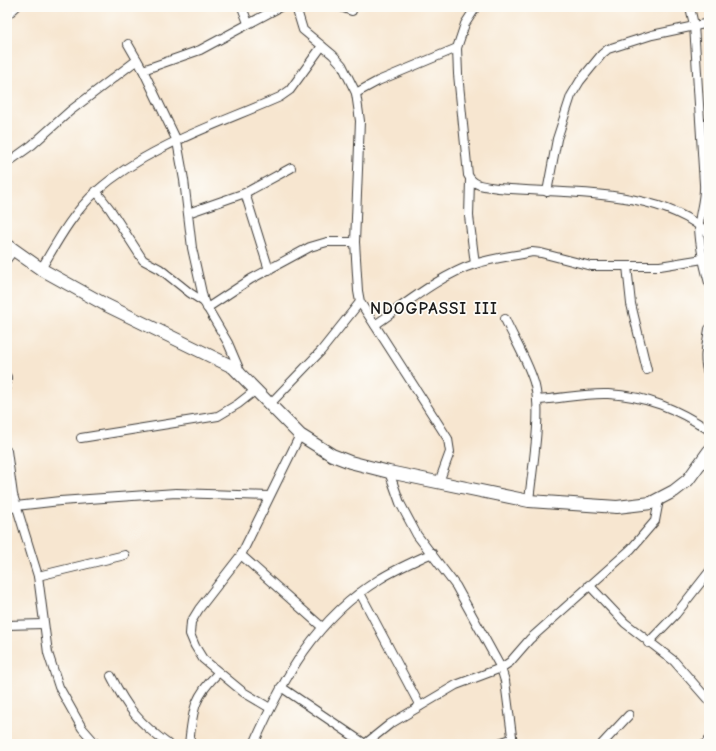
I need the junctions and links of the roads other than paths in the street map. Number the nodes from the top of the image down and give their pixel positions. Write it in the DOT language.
graph roads {
  1 [pos="16,7"];
  2 [pos="242,7"];
  3 [pos="280,7"];
  4 [pos="296,7"];
  5 [pos="341,7"];
  6 [pos="476,7"];
  7 [pos="690,7"];
  8 [pos="352,11"];
  9 [pos="7,15"];
  10 [pos="709,22"];
  11 [pos="248,23"];
  12 [pos="694,24"];
  13 [pos="128,44"];
  14 [pos="322,46"];
  15 [pos="457,48"];
  16 [pos="137,60"];
  17 [pos="143,70"];
  18 [pos="356,93"];
  19 [pos="177,141"];
  20 [pos="7,163"];
  21 [pos="291,168"];
  22 [pos="470,180"];
  23 [pos="96,191"];
  24 [pos="547,192"];
  25 [pos="244,193"];
  26 [pos="707,195"];
  27 [pos="188,213"];
  28 [pos="699,224"];
  29 [pos="709,234"];
  30 [pos="355,242"];
  31 [pos="9,252"];
  32 [pos="703,260"];
  33 [pos="475,264"];
  34 [pos="626,266"];
  35 [pos="40,269"];
  36 [pos="269,270"];
  37 [pos="709,283"];
  38 [pos="360,302"];
  39 [pos="206,305"];
  40 [pos="505,319"];
  41 [pos="375,325"];
  42 [pos="709,329"];
  43 [pos="647,370"];
  44 [pos="240,372"];
  45 [pos="709,376"];
  46 [pos="7,377"];
  47 [pos="7,387"];
  48 [pos="257,389"];
  49 [pos="537,400"];
  50 [pos="270,404"];
  51 [pos="709,430"];
  52 [pos="300,436"];
  53 [pos="81,438"];
  54 [pos="7,451"];
  55 [pos="707,456"];
  56 [pos="389,472"];
  57 [pos="440,482"];
  58 [pos="269,496"];
  59 [pos="659,500"];
  60 [pos="529,501"];
  61 [pos="16,506"];
  62 [pos="7,510"];
  63 [pos="432,553"];
  64 [pos="125,554"];
  65 [pos="241,555"];
  66 [pos="709,572"];
  67 [pos="38,576"];
  68 [pos="589,585"];
  69 [pos="360,593"];
  70 [pos="43,624"];
  71 [pos="7,625"];
  72 [pos="322,626"];
  73 [pos="648,643"];
  74 [pos="501,668"];
  75 [pos="218,673"];
  76 [pos="111,676"];
  77 [pos="281,687"];
  78 [pos="709,701"];
  79 [pos="420,706"];
  80 [pos="270,708"];
  81 [pos="629,715"];
  82 [pos="709,740"];
  83 [pos="512,741"];
  84 [pos="96,744"];
  85 [pos="168,744"];
  86 [pos="189,744"];
  87 [pos="254,744"];
  88 [pos="365,744"];
  89 [pos="496,744"];
  90 [pos="602,744"];
  91 [pos="705,744"];
  1 -- 9 [label="street"];
  2 -- 11 [label="street"];
  3 -- 11 [label="street"];
  4 -- 14 [label="street"];
  5 -- 8 [label="street"];
  6 -- 15 [label="street"];
  7 -- 12 [label="street"];
  10 -- 12 [label="street"];
  11 -- 17 [label="street"];
  12 -- 24 [label="street"];
  12 -- 26 [label="street"];
  13 -- 16 [label="street"];
  14 -- 18 [label="street"];
  14 -- 19 [label="street"];
  15 -- 18 [label="street"];
  15 -- 22 [label="street"];
  16 -- 17 [label="street"];
  16 -- 20 [label="street"];
  17 -- 19 [label="street"];
  18 -- 30 [label="street"];
  19 -- 23 [label="street"];
  19 -- 27 [label="street"];
  21 -- 25 [label="street"];
  22 -- 24 [label="street"];
  22 -- 33 [label="street"];
  23 -- 35 [label="street"];
  23 -- 39 [label="street"];
  24 -- 28 [label="street"];
  25 -- 27 [label="street"];
  25 -- 36 [label="street"];
  26 -- 28 [label="street"];
  27 -- 39 [label="street"];
  28 -- 29 [label="street"];
  28 -- 32 [label="street"];
  30 -- 36 [label="street"];
  30 -- 38 [label="street"];
  31 -- 35 [label="main road"];
  32 -- 34 [label="street"];
  32 -- 37 [label="street"];
  33 -- 34 [label="street"];
  33 -- 41 [label="street"];
  34 -- 43 [label="street"];
  35 -- 44 [label="main road"];
  36 -- 39 [label="street"];
  38 -- 41 [label="street"];
  38 -- 50 [label="street"];
  39 -- 44 [label="street"];
  40 -- 49 [label="street"];
  41 -- 57 [label="street"];
  42 -- 45 [label="street"];
  44 -- 48 [label="main road"];
  46 -- 47 [label="street"];
  48 -- 50 [label="main road"];
  48 -- 53 [label="street"];
  49 -- 51 [label="street"];
  49 -- 60 [label="street"];
  50 -- 52 [label="main road"];
  52 -- 56 [label="main road"];
  52 -- 58 [label="street"];
  54 -- 61 [label="street"];
  55 -- 59 [label="main road"];
  56 -- 57 [label="main road"];
  56 -- 63 [label="street"];
  57 -- 60 [label="main road"];
  58 -- 61 [label="street"];
  58 -- 65 [label="street"];
  59 -- 60 [label="main road"];
  59 -- 68 [label="street"];
  61 -- 62 [label="street"];
  61 -- 67 [label="street"];
  63 -- 69 [label="street"];
  63 -- 74 [label="street"];
  64 -- 67 [label="street"];
  65 -- 72 [label="street"];
  65 -- 75 [label="street"];
  66 -- 73 [label="street"];
  67 -- 70 [label="street"];
  68 -- 73 [label="street"];
  68 -- 74 [label="street"];
  69 -- 72 [label="street"];
  69 -- 79 [label="street"];
  70 -- 71 [label="street"];
  70 -- 84 [label="street"];
  72 -- 77 [label="street"];
  73 -- 78 [label="street"];
  74 -- 79 [label="street"];
  74 -- 83 [label="street"];
  75 -- 80 [label="street"];
  75 -- 86 [label="street"];
  76 -- 85 [label="street"];
  77 -- 80 [label="street"];
  77 -- 88 [label="street"];
  79 -- 88 [label="street"];
  80 -- 87 [label="street"];
  81 -- 90 [label="street"];
  82 -- 91 [label="street"];
  83 -- 89 [label="street"];
}
